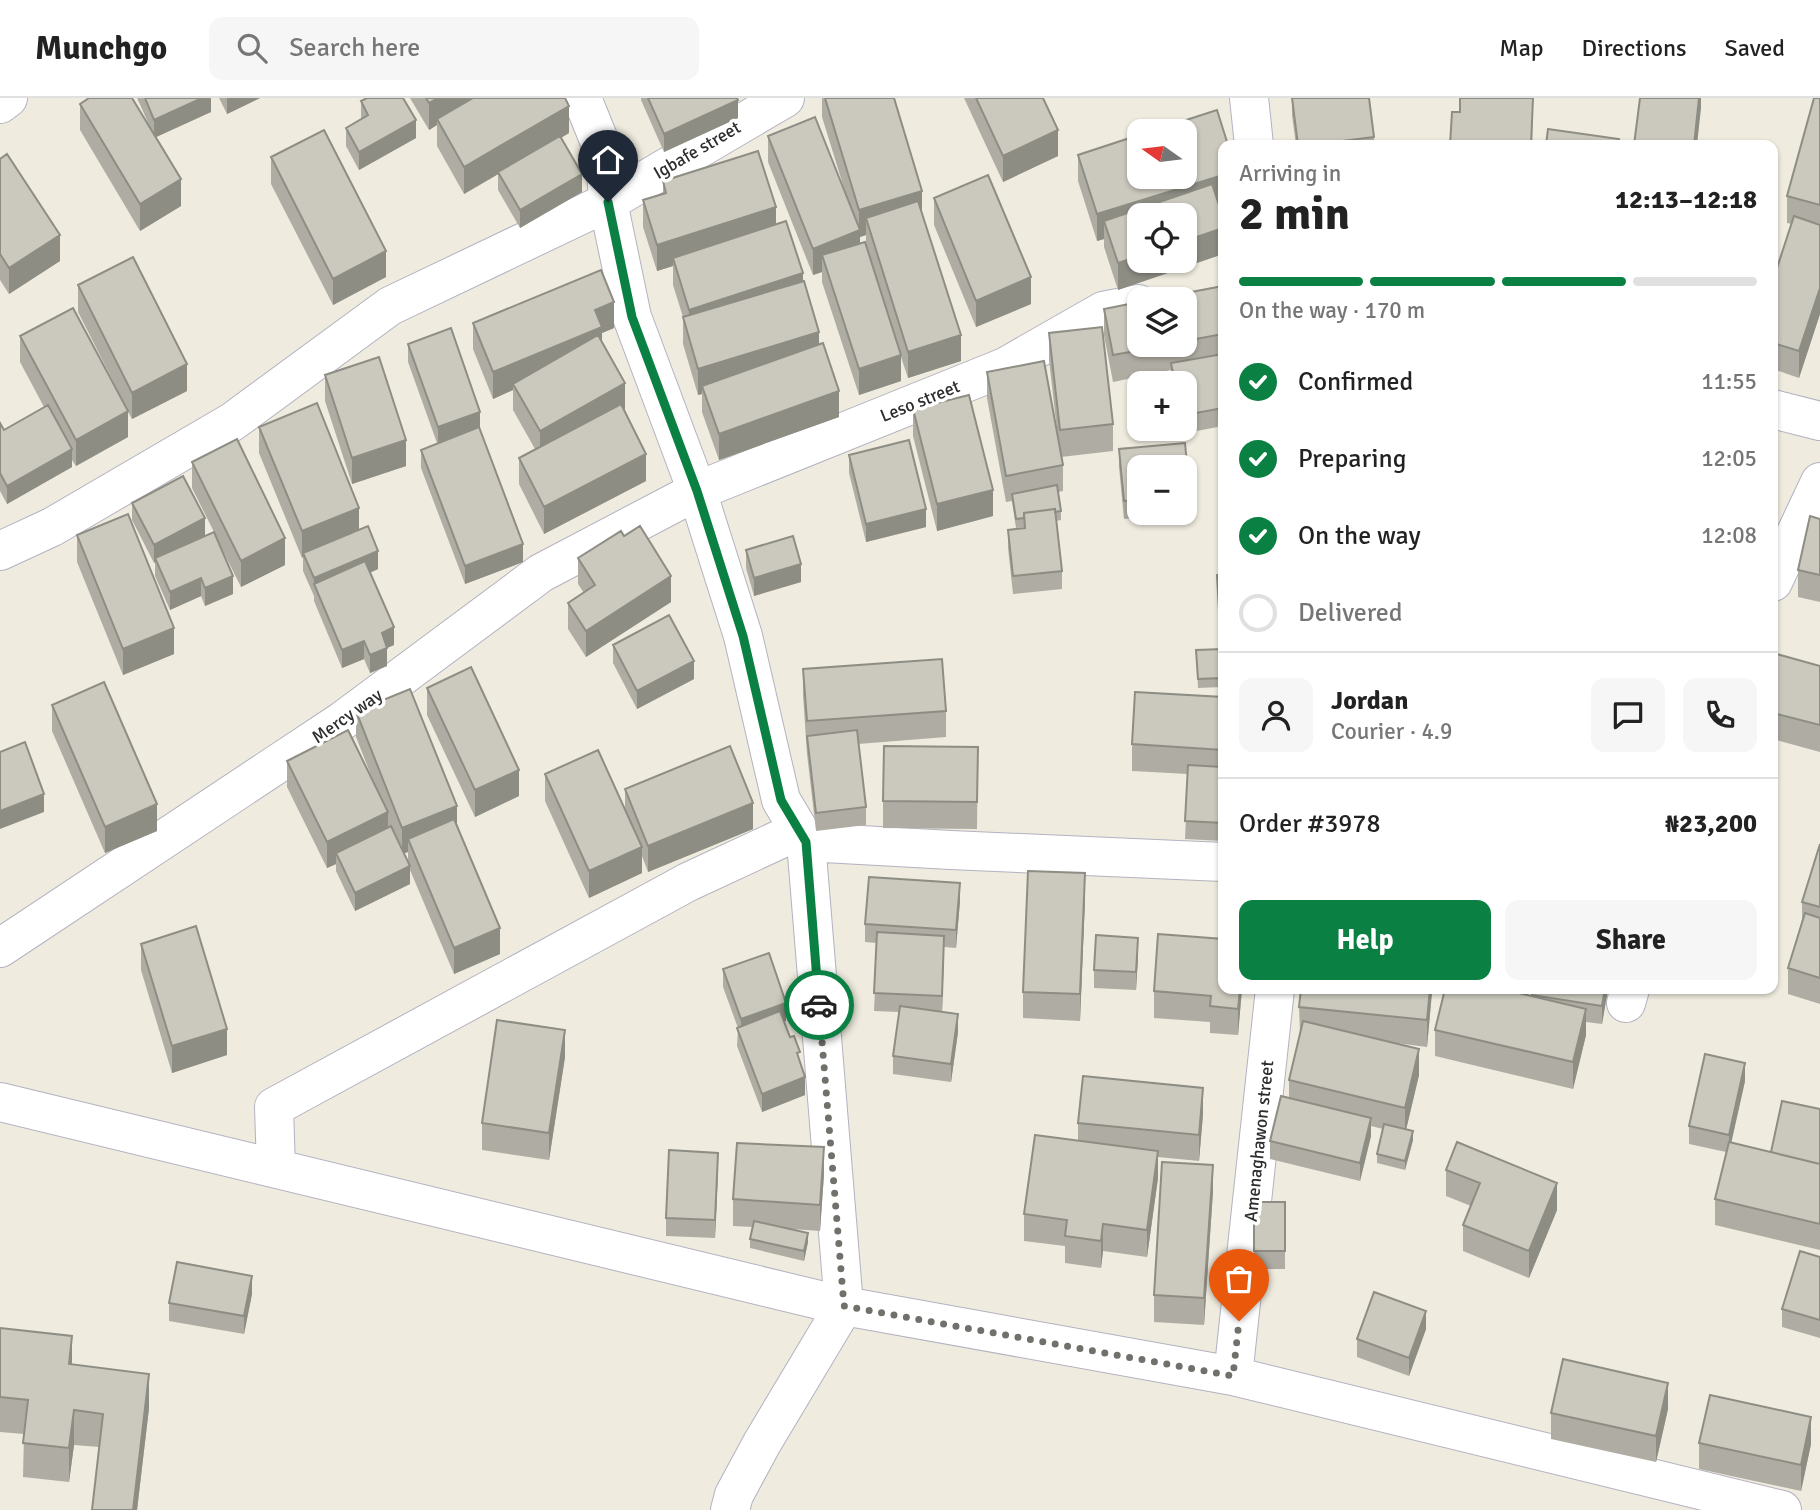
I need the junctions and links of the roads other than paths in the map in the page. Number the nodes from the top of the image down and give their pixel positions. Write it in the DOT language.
graph roads {
  1 [pos="8,98"];
  2 [pos="582,98"];
  3 [pos="785,98"];
  4 [pos="1249,98"];
  5 [pos="0,104"];
  6 [pos="1253,140"];
  7 [pos="608,202"];
  8 [pos="1127,306"];
  9 [pos="1778,410"];
  10 [pos="1820,421"];
  11 [pos="1820,482"];
  12 [pos="697,491"];
  13 [pos="0,551"];
  14 [pos="1778,571"];
  15 [pos="806,842"];
  16 [pos="1218,862"];
  17 [pos="0,948"];
  18 [pos="1274,994"];
  19 [pos="0,1102"];
  20 [pos="276,1168"];
  21 [pos="844,1306"];
  22 [pos="1233,1376"];
  23 [pos="730,1510"];
  24 [pos="1782,1510"];
  1 -- 5 [label="street"];
  2 -- 7 [label="street"];
  3 -- 7 [label="street, Igbafe street"];
  4 -- 6 [label="street"];
  7 -- 12 [label="street"];
  7 -- 13 [label="street, Igbafe street"];
  8 -- 12 [label="street, Leso street"];
  9 -- 10 [label="street"];
  11 -- 14 [label="street"];
  12 -- 15 [label="street"];
  12 -- 17 [label="street, Mercy way"];
  15 -- 16 [label="street"];
  15 -- 20 [label="street"];
  15 -- 21 [label="street"];
  18 -- 22 [label="street, Amenaghawon street"];
  19 -- 20 [label="street"];
  20 -- 21 [label="street"];
  21 -- 22 [label="street"];
  21 -- 23 [label="street"];
  22 -- 24 [label="street"];
}
